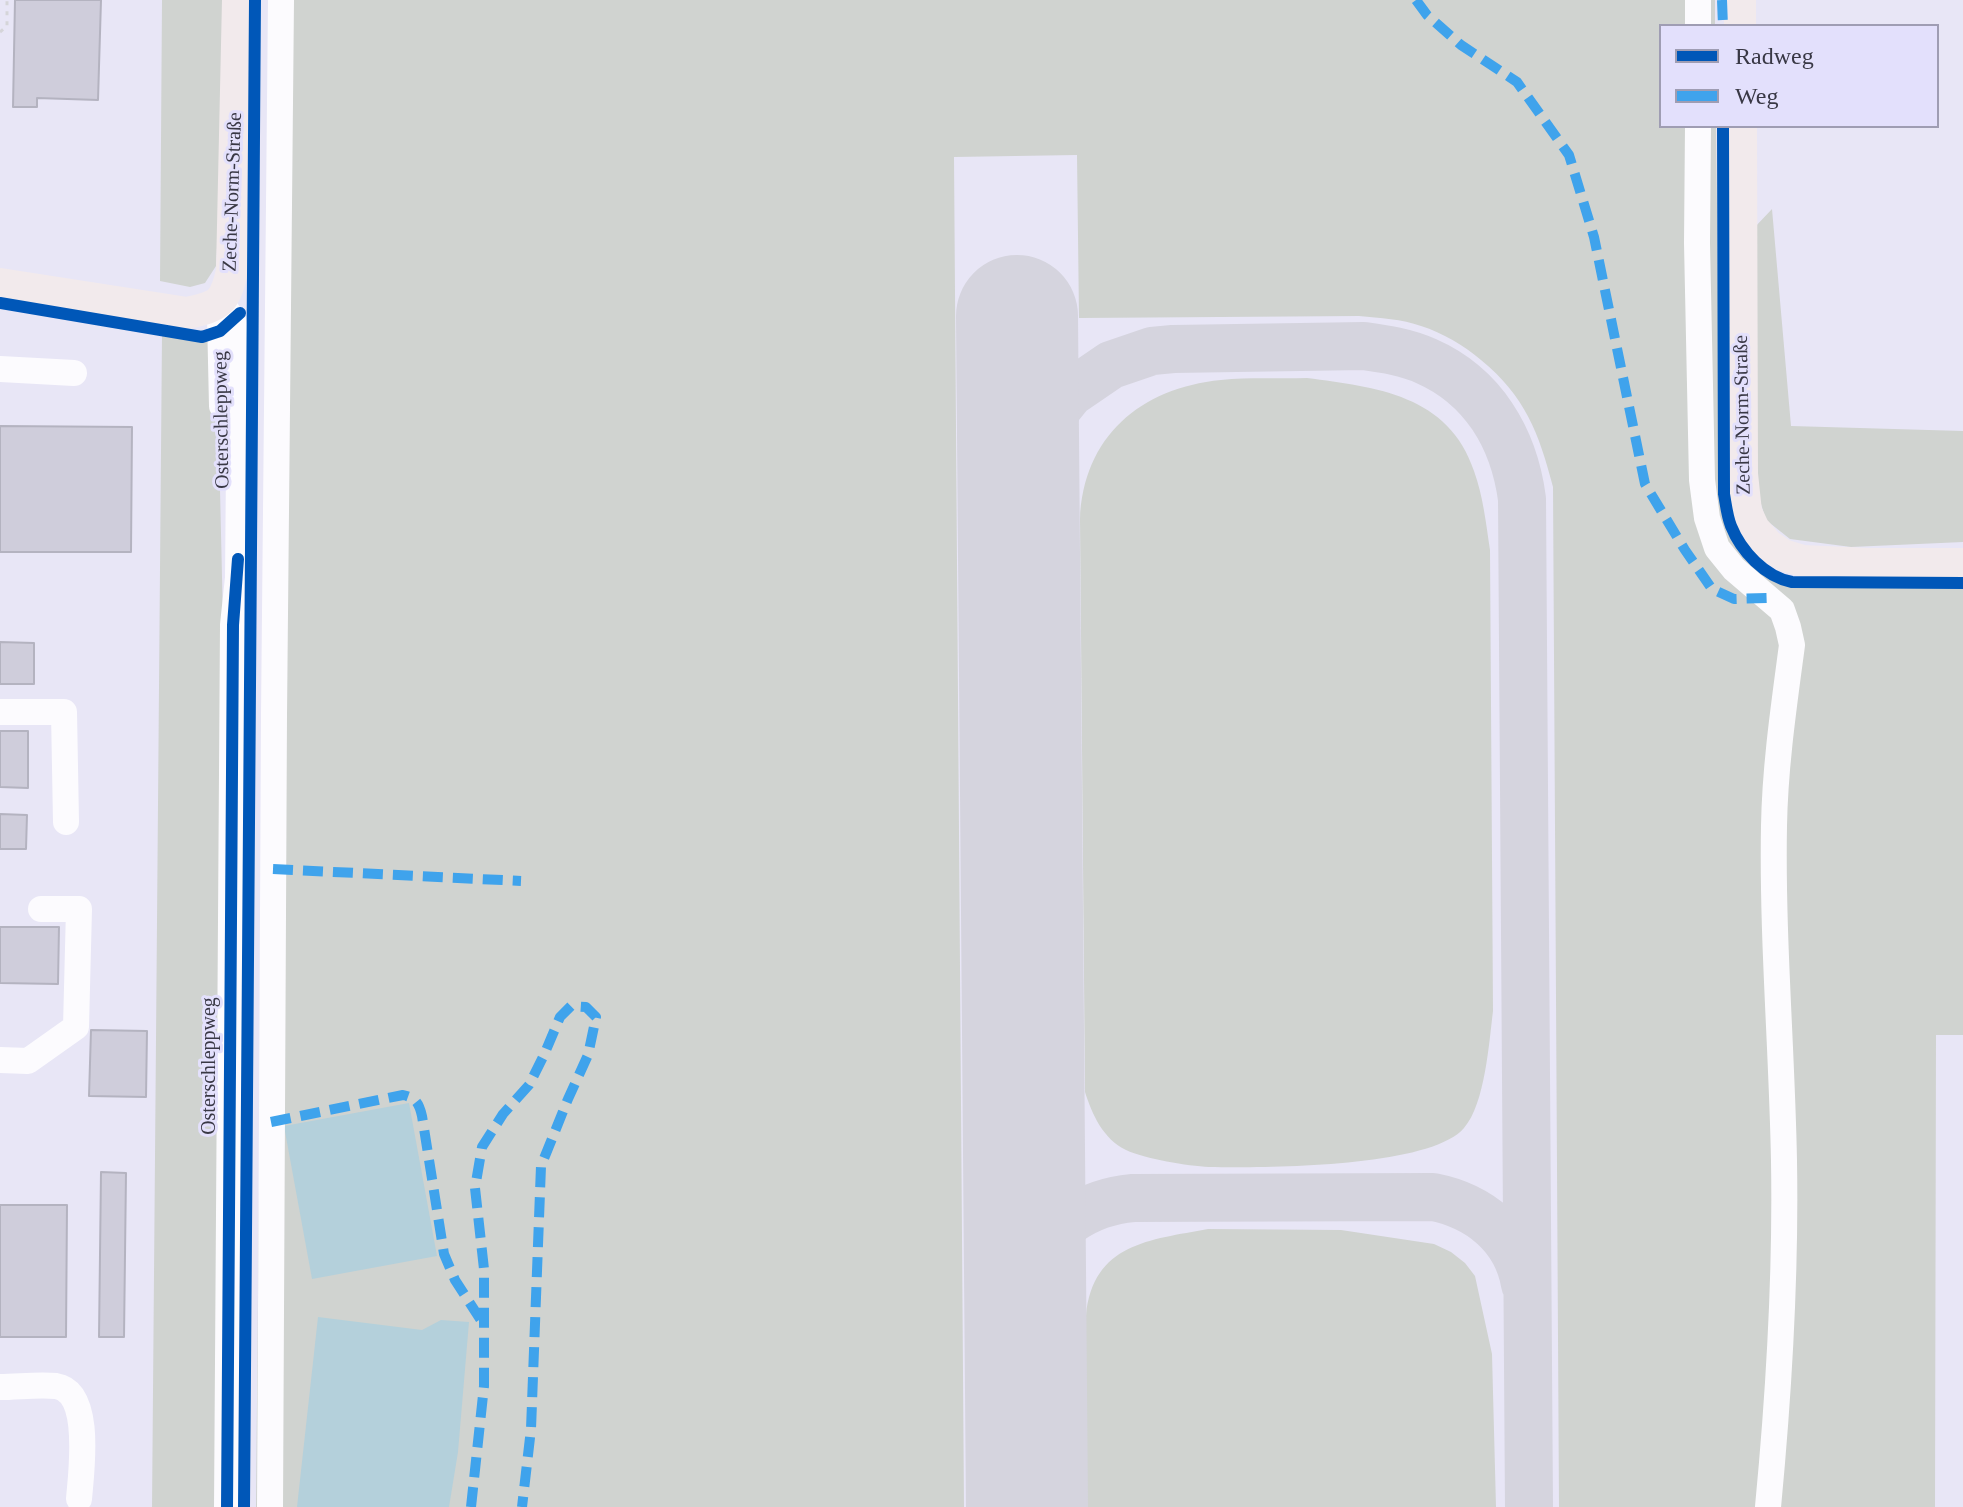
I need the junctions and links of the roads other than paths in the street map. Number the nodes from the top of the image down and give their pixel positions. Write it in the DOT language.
graph roads {
  1 [pos="238,0"];
  2 [pos="281,0"];
  3 [pos="1698,0"];
  4 [pos="1740,0"];
  5 [pos="1698,24"];
  6 [pos="1740,24"];
  7 [pos="1698,128"];
  8 [pos="1741,128"];
  9 [pos="0,284"];
  10 [pos="221,302"];
  11 [pos="0,369"];
  12 [pos="74,373"];
  13 [pos="1963,564"];
  14 [pos="0,712"];
  15 [pos="66,822"];
  16 [pos="41,909"];
  17 [pos="0,1060"];
  18 [pos="0,1387"];
  19 [pos="79,1499"];
  20 [pos="227,1507"];
  21 [pos="270,1507"];
  22 [pos="1768,1507"];
  1 -- 10 [label="main road, Zeche-Norm-Straße"];
  2 -- 21 [label="street"];
  3 -- 5 [label="street"];
  4 -- 6 [label="main road"];
  7 -- 22 [label="street"];
  8 -- 13 [label="main road, Zeche-Norm-Straße"];
  9 -- 10 [label="main road, Zeche-Norm-Straße"];
  10 -- 20 [label="street, Osterschleppweg"];
  11 -- 12 [label="street"];
  14 -- 15 [label="street"];
  16 -- 17 [label="street"];
  18 -- 19 [label="street"];
}
